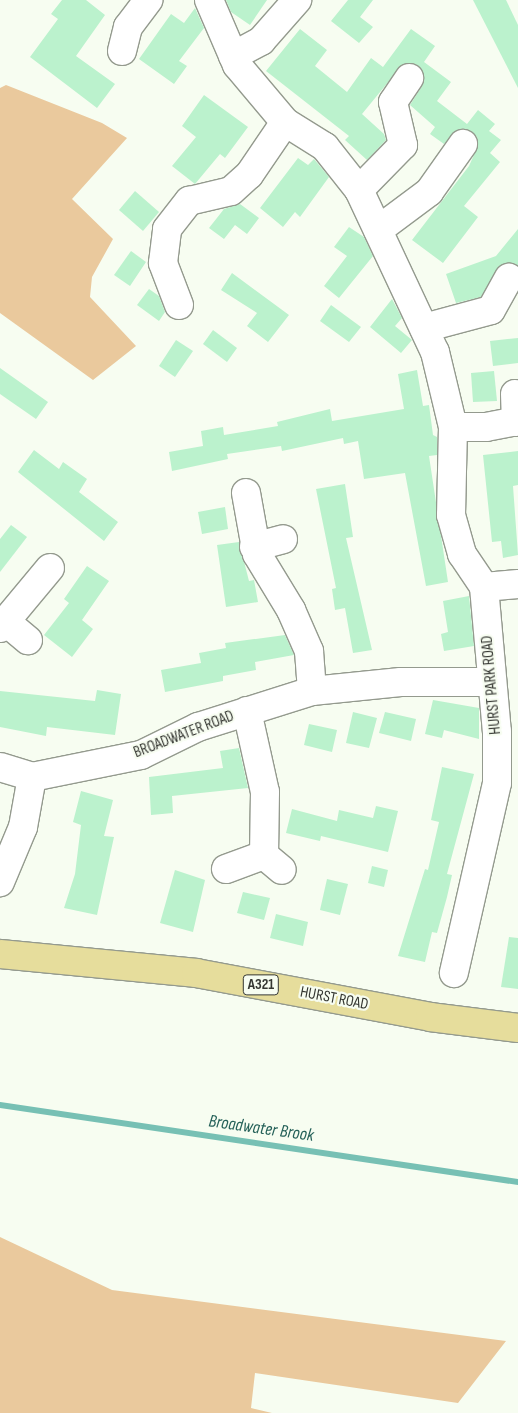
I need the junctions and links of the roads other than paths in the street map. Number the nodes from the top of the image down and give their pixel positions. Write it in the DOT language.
graph roads {
  1 [pos="148,0"];
  2 [pos="209,0"];
  3 [pos="297,0"];
  4 [pos="122,51"];
  5 [pos="233,56"];
  6 [pos="409,78"];
  7 [pos="285,122"];
  8 [pos="463,144"];
  9 [pos="359,190"];
  10 [pos="378,230"];
  11 [pos="509,278"];
  12 [pos="180,305"];
  13 [pos="424,328"];
  14 [pos="515,394"];
  15 [pos="517,422"];
  16 [pos="453,427"];
  17 [pos="246,493"];
  18 [pos="283,539"];
  19 [pos="254,547"];
  20 [pos="50,568"];
  21 [pos="518,584"];
  22 [pos="484,587"];
  23 [pos="2,625"];
  24 [pos="28,640"];
  25 [pos="491,682"];
  26 [pos="312,691"];
  27 [pos="247,711"];
  28 [pos="0,767"];
  29 [pos="32,777"];
  30 [pos="508,785"];
  31 [pos="226,870"];
  32 [pos="0,882"];
  33 [pos="0,954"];
  34 [pos="454,973"];
  35 [pos="518,1028"];
  1 -- 4 [label="street"];
  2 -- 5 [label="street, HURST PARK ROAD"];
  3 -- 5 [label="street"];
  5 -- 7 [label="street, HURST PARK ROAD"];
  6 -- 9 [label="street"];
  7 -- 9 [label="street, HURST PARK ROAD"];
  7 -- 12 [label="street"];
  8 -- 10 [label="street"];
  9 -- 10 [label="street, HURST PARK ROAD"];
  10 -- 13 [label="street, HURST PARK ROAD"];
  11 -- 13 [label="street"];
  13 -- 16 [label="street, HURST PARK ROAD"];
  14 -- 15 [label="street"];
  15 -- 16 [label="street"];
  16 -- 22 [label="street, HURST PARK ROAD"];
  17 -- 19 [label="street"];
  18 -- 19 [label="street"];
  19 -- 26 [label="street"];
  20 -- 23 [label="street"];
  21 -- 22 [label="street"];
  22 -- 25 [label="street, HURST PARK ROAD"];
  23 -- 24 [label="street"];
  25 -- 26 [label="street, BROADWATER ROAD"];
  25 -- 30 [label="street, HURST PARK ROAD"];
  26 -- 27 [label="street, BROADWATER ROAD"];
  27 -- 29 [label="street, BROADWATER ROAD"];
  27 -- 31 [label="street, BROADWATER ROAD"];
  28 -- 29 [label="street, BROADWATER ROAD"];
  29 -- 32 [label="street"];
  30 -- 34 [label="street, HURST PARK ROAD"];
  33 -- 35 [label="main road, HURST ROAD / A321"];
}
